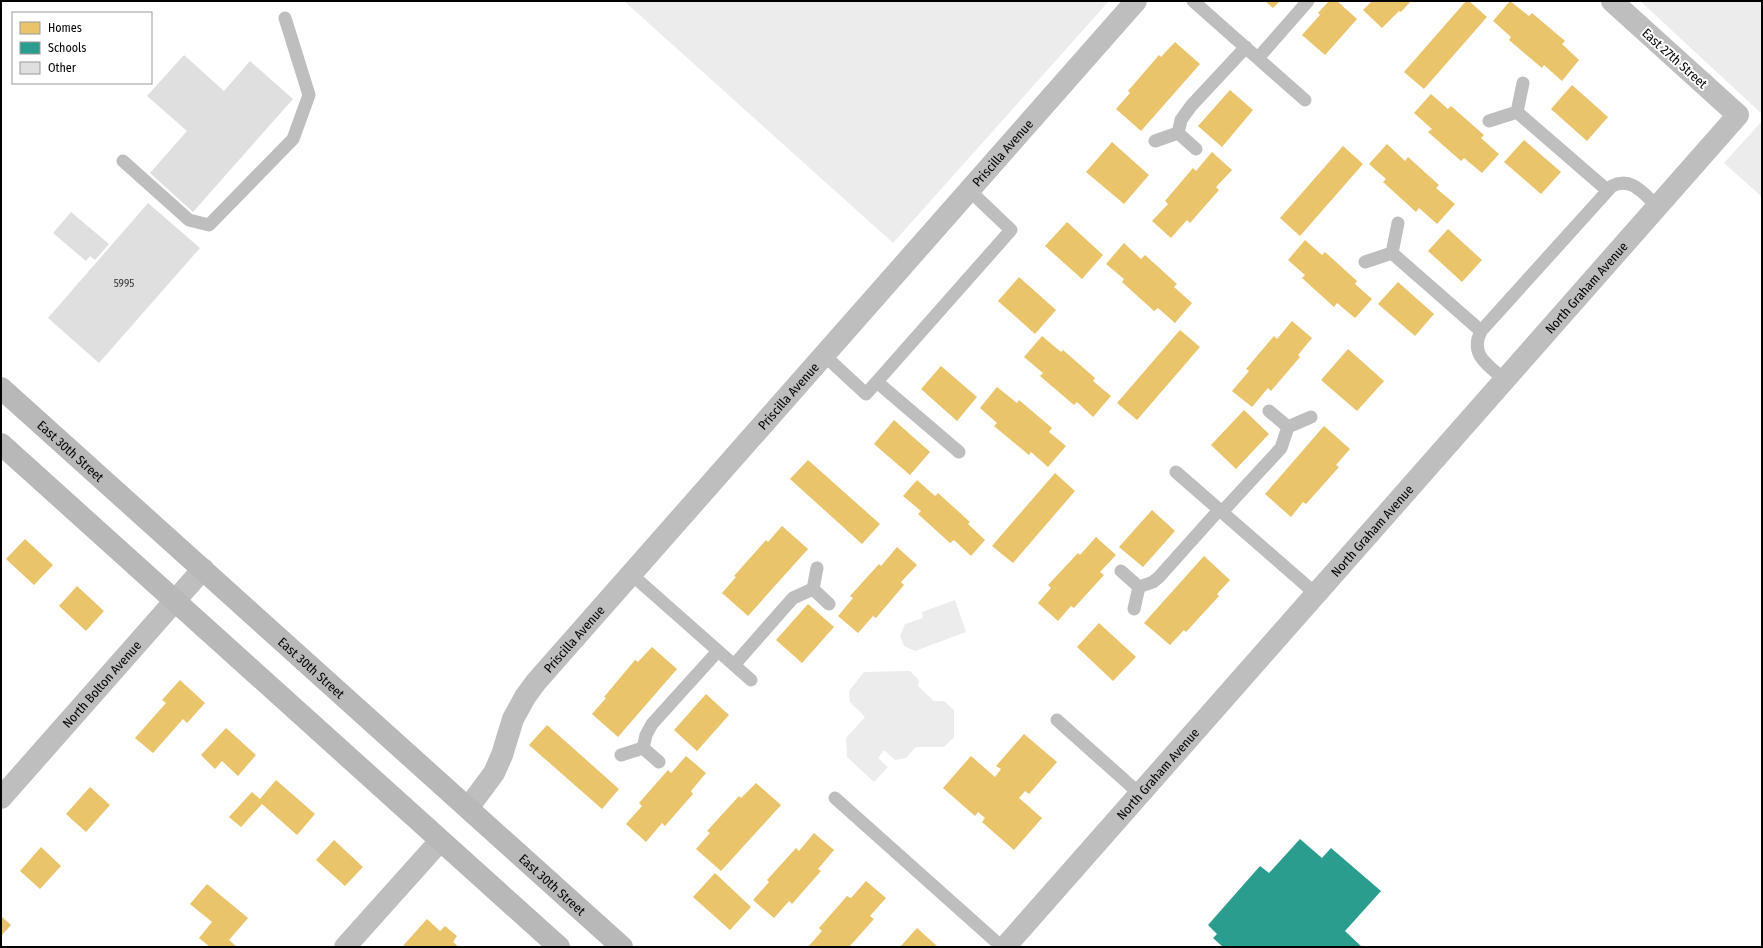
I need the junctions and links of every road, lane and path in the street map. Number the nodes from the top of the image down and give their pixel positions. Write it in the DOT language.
graph roads {
  1 [pos="1136,1"];
  2 [pos="1193,1"];
  3 [pos="1308,1"];
  4 [pos="1612,1"];
  5 [pos="285,18"];
  6 [pos="1246,47"];
  7 [pos="1258,58"];
  8 [pos="1523,83"];
  9 [pos="1305,100"];
  10 [pos="1517,112"];
  11 [pos="1738,115"];
  12 [pos="1489,121"];
  13 [pos="1178,133"];
  14 [pos="1156,142"];
  15 [pos="1196,149"];
  16 [pos="123,162"];
  17 [pos="969,190"];
  18 [pos="1607,190"];
  19 [pos="1658,206"];
  20 [pos="1398,223"];
  21 [pos="1392,253"];
  22 [pos="1365,262"];
  23 [pos="1481,331"];
  24 [pos="824,355"];
  25 [pos="1505,380"];
  26 [pos="877,382"];
  27 [pos="1,388"];
  28 [pos="1269,410"];
  29 [pos="1311,417"];
  30 [pos="1288,427"];
  31 [pos="1,444"];
  32 [pos="959,452"];
  33 [pos="1176,472"];
  34 [pos="1220,511"];
  35 [pos="817,568"];
  36 [pos="203,569"];
  37 [pos="1121,571"];
  38 [pos="631,574"];
  39 [pos="1139,587"];
  40 [pos="813,589"];
  41 [pos="1316,594"];
  42 [pos="175,602"];
  43 [pos="829,604"];
  44 [pos="1134,609"];
  45 [pos="718,651"];
  46 [pos="734,665"];
  47 [pos="751,680"];
  48 [pos="1056,720"];
  49 [pos="643,748"];
  50 [pos="621,755"];
  51 [pos="659,762"];
  52 [pos="1140,794"];
  53 [pos="1,798"];
  54 [pos="835,798"];
  55 [pos="468,808"];
  56 [pos="440,841"];
  57 [pos="345,947"];
  58 [pos="559,947"];
  59 [pos="622,947"];
  60 [pos="1004,947"];
  1 -- 17 [label="street, Priscilla Avenue"];
  2 -- 6 [label="lane"];
  3 -- 7 [label="lane"];
  4 -- 11 [label="street, East 27th Street"];
  5 -- 16 [label="lane"];
  6 -- 7 [label="lane"];
  6 -- 13 [label="lane"];
  7 -- 9 [label="lane"];
  8 -- 10 [label="lane"];
  10 -- 12 [label="lane"];
  10 -- 18 [label="lane"];
  11 -- 19 [label="street, North Graham Avenue"];
  13 -- 14 [label="lane"];
  13 -- 15 [label="lane"];
  17 -- 24 [label="street, Priscilla Avenue"];
  17 -- 26 [label="lane"];
  18 -- 19 [label="lane"];
  18 -- 23 [label="lane"];
  19 -- 25 [label="street, North Graham Avenue"];
  20 -- 21 [label="lane"];
  21 -- 22 [label="lane"];
  21 -- 23 [label="lane"];
  23 -- 25 [label="lane"];
  24 -- 26 [label="lane"];
  24 -- 38 [label="street, Priscilla Avenue"];
  25 -- 41 [label="street, North Graham Avenue"];
  26 -- 32 [label="lane"];
  27 -- 36 [label="main road, East 30th Street"];
  28 -- 30 [label="lane"];
  29 -- 30 [label="lane"];
  30 -- 34 [label="lane"];
  31 -- 42 [label="main road"];
  33 -- 34 [label="lane"];
  34 -- 39 [label="lane"];
  34 -- 41 [label="lane"];
  35 -- 40 [label="lane"];
  36 -- 42 [label="street, North Bolton Avenue"];
  36 -- 55 [label="main road, East 30th Street"];
  37 -- 39 [label="lane"];
  38 -- 45 [label="lane"];
  38 -- 55 [label="street, Priscilla Avenue"];
  39 -- 44 [label="lane"];
  40 -- 43 [label="lane"];
  40 -- 46 [label="lane"];
  41 -- 52 [label="street, North Graham Avenue"];
  42 -- 53 [label="street, North Bolton Avenue"];
  42 -- 56 [label="main road"];
  45 -- 46 [label="lane"];
  45 -- 49 [label="lane"];
  46 -- 47 [label="lane"];
  48 -- 52 [label="lane"];
  49 -- 50 [label="lane"];
  49 -- 51 [label="lane"];
  52 -- 60 [label="street, North Graham Avenue"];
  54 -- 60 [label="lane"];
  55 -- 59 [label="main road, East 30th Street"];
  56 -- 57 [label="street"];
  56 -- 58 [label="main road"];
}
